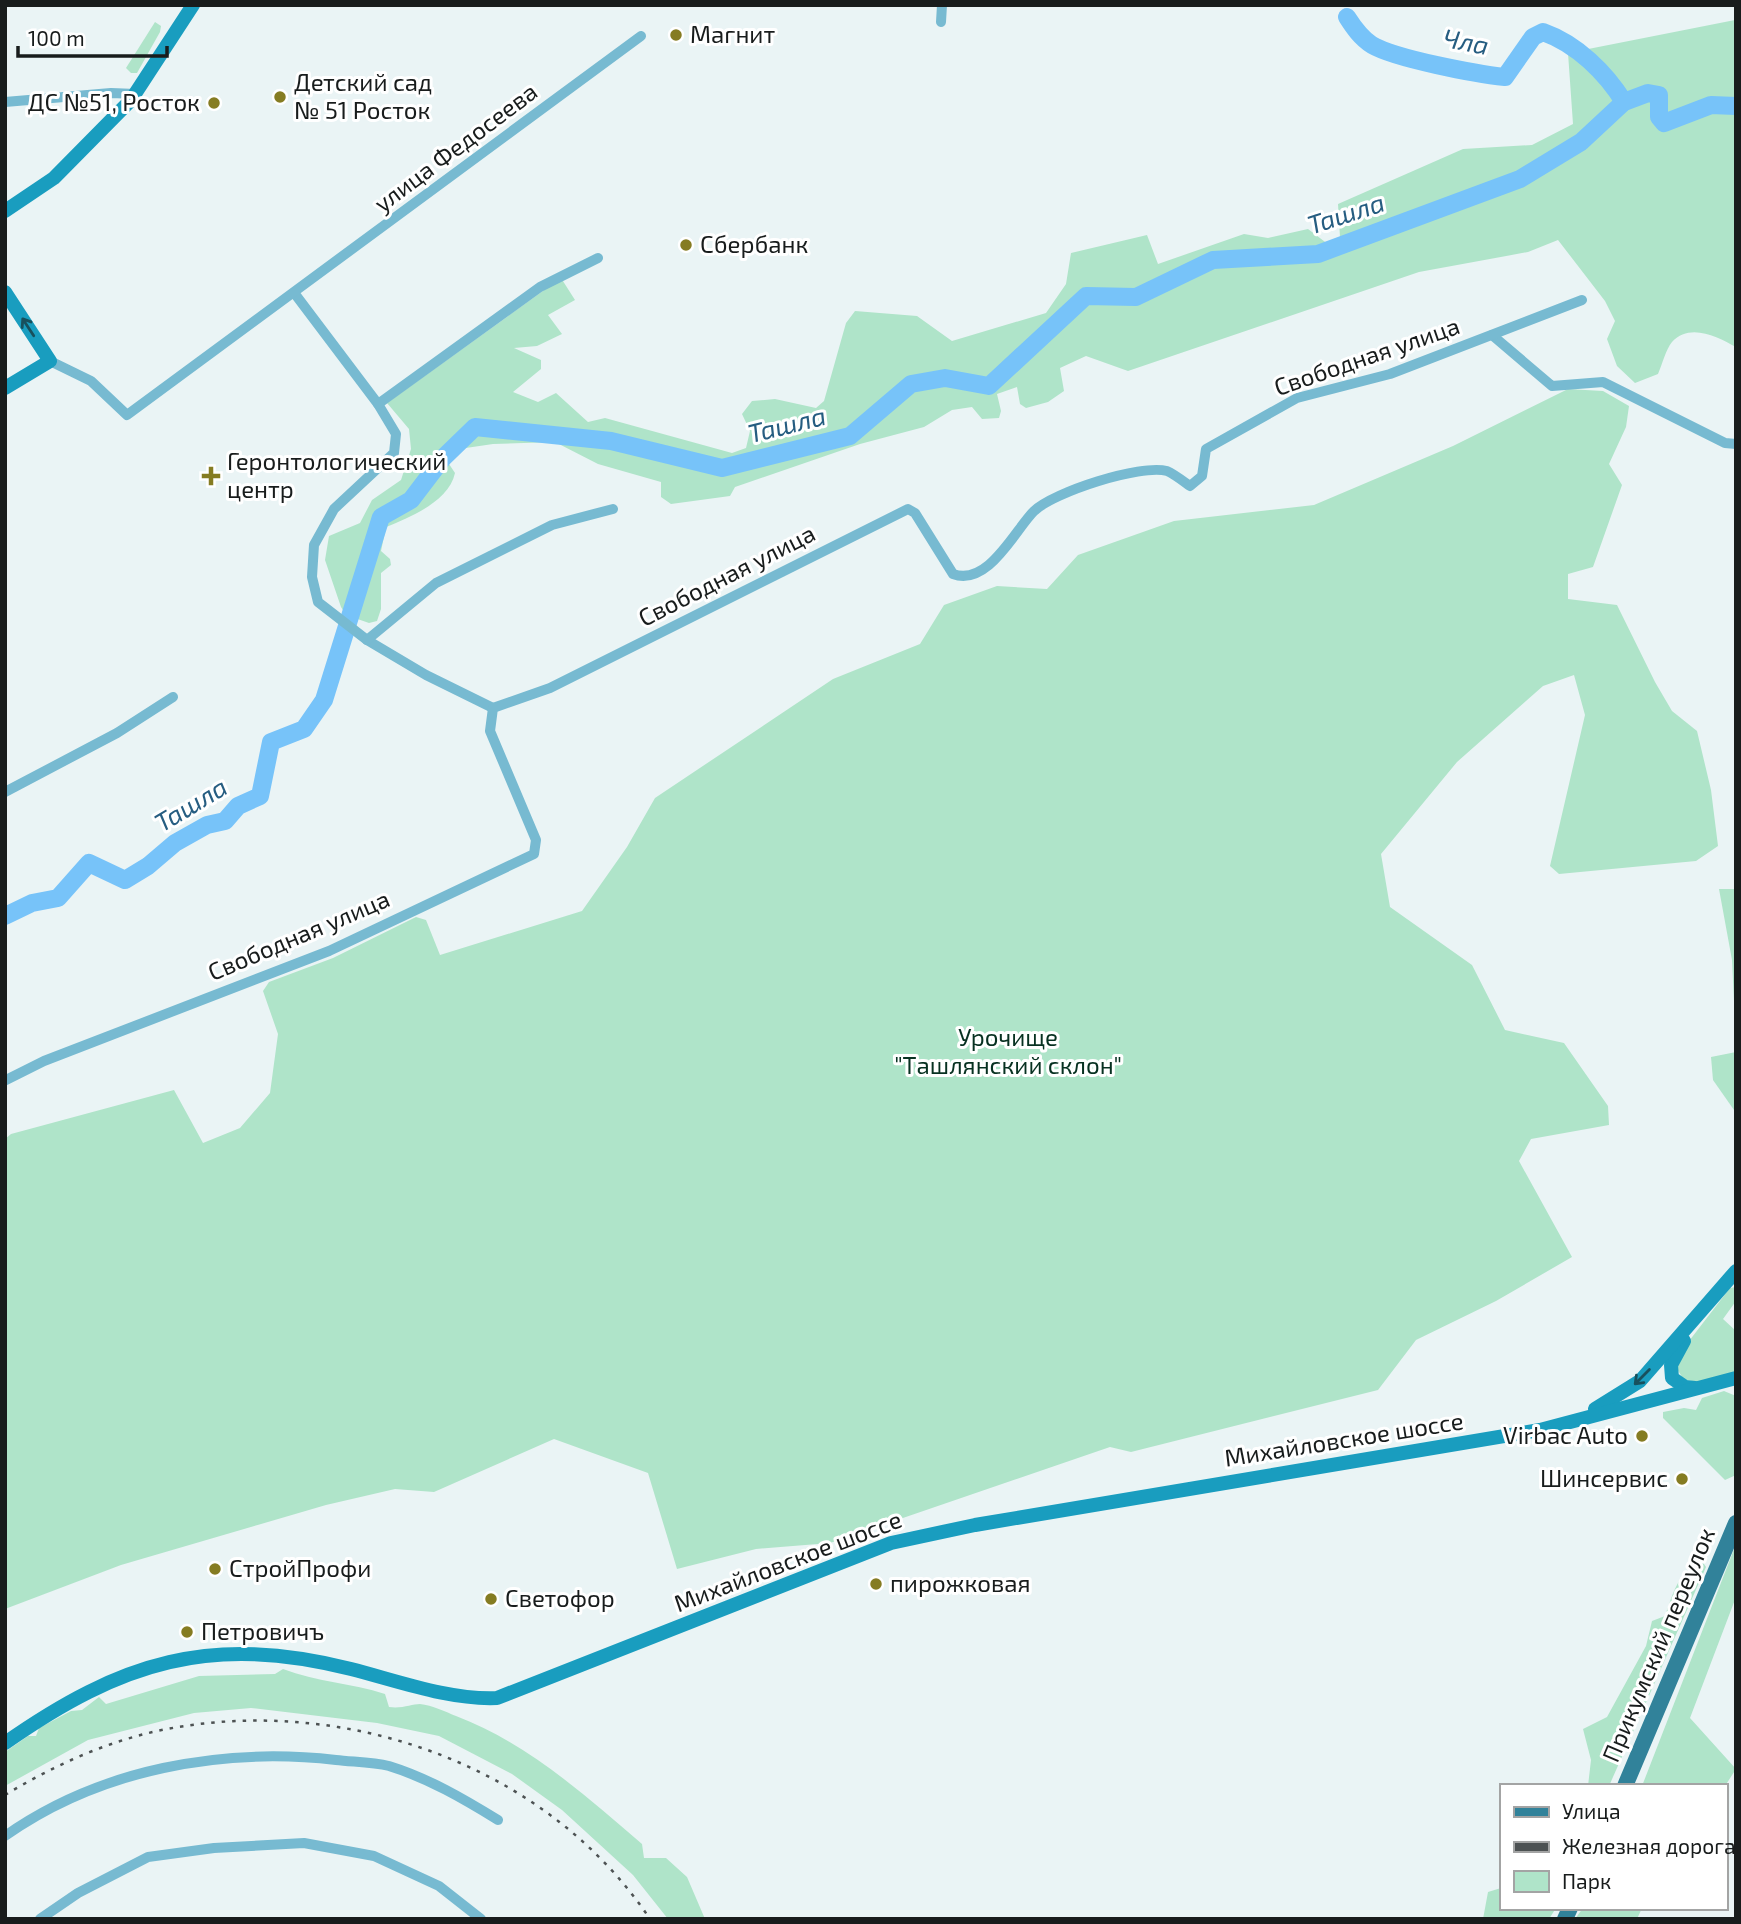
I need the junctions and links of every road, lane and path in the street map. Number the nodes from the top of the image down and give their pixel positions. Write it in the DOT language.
graph roads {
  1 [pos="193,5"];
  2 [pos="942,5"];
  3 [pos="941,22"];
  4 [pos="641,36"];
  5 [pos="136,94"];
  6 [pos="5,102"];
  7 [pos="5,211"];
  8 [pos="598,258"];
  9 [pos="5,292"];
  10 [pos="295,294"];
  11 [pos="1582,300"];
  12 [pos="1492,335"];
  13 [pos="50,361"];
  14 [pos="5,388"];
  15 [pos="378,404"];
  16 [pos="1736,443"];
  17 [pos="613,509"];
  18 [pos="367,640"];
  19 [pos="173,697"];
  20 [pos="493,708"];
  21 [pos="5,792"];
  22 [pos="6,1080"];
  23 [pos="1736,1271"];
  24 [pos="1701,1313"];
  25 [pos="1736,1378"];
  26 [pos="1698,1389"];
  27 [pos="1562,1425"];
  28 [pos="1736,1522"];
  29 [pos="5,1743"];
  30 [pos="1626,1784"];
  31 [pos="498,1820"];
  32 [pos="5,1836"];
  33 [pos="40,1919"];
  34 [pos="481,1919"];
  1 -- 5 [label="main road"];
  2 -- 3 [label="street"];
  4 -- 10 [label="street, улица Федосеева"];
  5 -- 6 [label="street"];
  5 -- 7 [label="main road"];
  8 -- 15 [label="street"];
  13 -- 9 [label="main road, one-way"];
  10 -- 13 [label="street, улица Федосеева"];
  10 -- 15 [label="street"];
  11 -- 12 [label="street, Свободная улица"];
  12 -- 16 [label="street"];
  12 -- 20 [label="street, Свободная улица"];
  13 -- 14 [label="main road"];
  15 -- 18 [label="street"];
  17 -- 18 [label="street"];
  18 -- 20 [label="street"];
  19 -- 21 [label="street"];
  20 -- 22 [label="street, Свободная улица"];
  23 -- 24 [label="main road"];
  24 -- 26 [label="main road"];
  24 -- 27 [label="main road, one-way"];
  25 -- 26 [label="main road, Михайловское шоссе"];
  26 -- 27 [label="main road, Михайловское шоссе"];
  27 -- 29 [label="main road, Михайловское шоссе"];
  28 -- 30 [label="main road, Прикумский переулок"];
  31 -- 32 [label="street"];
  33 -- 34 [label="street"];
}
